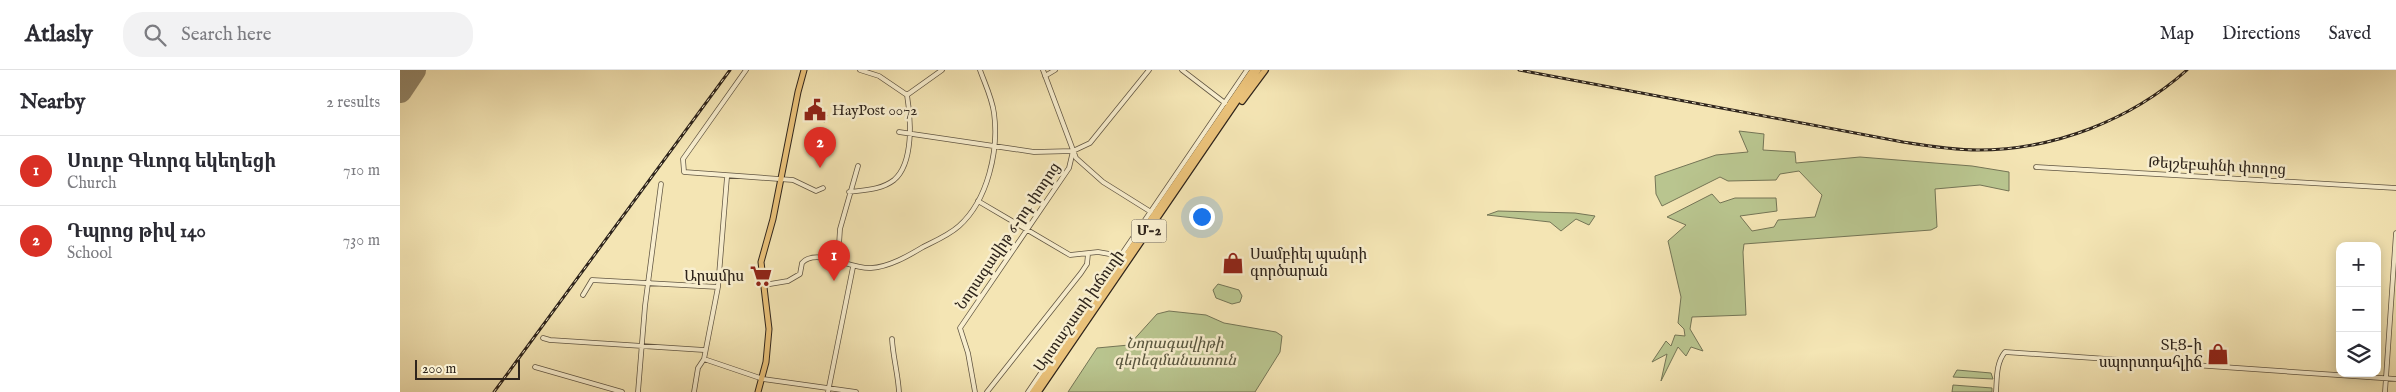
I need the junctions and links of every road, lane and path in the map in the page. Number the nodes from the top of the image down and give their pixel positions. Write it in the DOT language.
graph roads {
  1 [pos="746,70"];
  2 [pos="804,70"];
  3 [pos="860,70"];
  4 [pos="942,70"];
  5 [pos="980,70"];
  6 [pos="1043,70"];
  7 [pos="1055,70"];
  8 [pos="1149,70"];
  9 [pos="1182,70"];
  10 [pos="1246,70"];
  11 [pos="1253,70"];
  12 [pos="1258,70"];
  13 [pos="1265,70"];
  14 [pos="1045,76"];
  15 [pos="906,95"];
  16 [pos="1225,103"];
  17 [pos="1228,116"];
  18 [pos="898,132"];
  19 [pos="910,135"];
  20 [pos="994,147"];
  21 [pos="1073,151"];
  22 [pos="858,166"];
  23 [pos="2036,167"];
  24 [pos="727,177"];
  25 [pos="781,180"];
  26 [pos="660,184"];
  27 [pos="823,188"];
  28 [pos="2396,188"];
  29 [pos="850,192"];
  30 [pos="978,201"];
  31 [pos="1151,212"];
  32 [pos="1027,230"];
  33 [pos="2396,233"];
  34 [pos="1088,254"];
  35 [pos="1121,256"];
  36 [pos="838,260"];
  37 [pos="853,266"];
  38 [pos="648,284"];
  39 [pos="764,285"];
  40 [pos="718,287"];
  41 [pos="583,295"];
  42 [pos="543,338"];
  43 [pos="892,339"];
  44 [pos="641,348"];
  45 [pos="704,350"];
  46 [pos="704,359"];
  47 [pos="535,366"];
  48 [pos="2386,378"];
  49 [pos="763,379"];
  50 [pos="2396,379"];
  51 [pos="828,391"];
  52 [pos="622,392"];
  53 [pos="638,392"];
  54 [pos="694,392"];
  55 [pos="758,392"];
  56 [pos="856,392"];
  57 [pos="899,392"];
  58 [pos="975,392"];
  59 [pos="987,392"];
  60 [pos="1028,392"];
  61 [pos="1033,392"];
  62 [pos="1038,392"];
  63 [pos="1996,392"];
  64 [pos="2385,392"];
  1 -- 24 [label="street"];
  2 -- 25 [label="main road"];
  3 -- 15 [label="street"];
  4 -- 15 [label="street"];
  5 -- 20 [label="street"];
  6 -- 14 [label="street, Նորագավիթ 6-րդ փողոց"];
  7 -- 14 [label="street"];
  8 -- 21 [label="street"];
  9 -- 16 [label="street"];
  10 -- 16 [label="street, Արտաշատի խճուղի"];
  11 -- 61 [label="highway, Արտաշատի խճուղի / Մ-2"];
  12 -- 17 [label="highway, Արտաշատի խճուղի / Մ-2"];
  13 -- 17 [label="highway"];
  14 -- 21 [label="street, Նորագավիթ 6-րդ փողոց"];
  15 -- 19 [label="street"];
  16 -- 31 [label="street, Արտաշատի խճուղի"];
  17 -- 62 [label="highway, Արտաշատի խճուղի / Մ-2"];
  18 -- 19 [label="street"];
  19 -- 20 [label="street"];
  19 -- 29 [label="street"];
  20 -- 21 [label="street"];
  20 -- 30 [label="street"];
  21 -- 31 [label="street, Նորագավիթ 6-րդ փողոց"];
  21 -- 32 [label="street, Նորագավիթ 6-րդ փողոց"];
  22 -- 29 [label="street"];
  23 -- 28 [label="street, Թեյշեբաինի փողոց"];
  24 -- 25 [label="street"];
  24 -- 40 [label="street"];
  25 -- 27 [label="street"];
  25 -- 39 [label="main road"];
  26 -- 38 [label="street"];
  29 -- 36 [label="street"];
  30 -- 32 [label="street"];
  30 -- 37 [label="street"];
  31 -- 35 [label="street, Արտաշատի խճուղի"];
  32 -- 34 [label="street"];
  32 -- 58 [label="street, Նորագավիթ 6-րդ փողոց"];
  33 -- 48 [label="street"];
  34 -- 35 [label="street"];
  34 -- 59 [label="street"];
  35 -- 60 [label="street, Արտաշատի խճուղի"];
  36 -- 37 [label="street"];
  36 -- 39 [label="street"];
  37 -- 51 [label="street"];
  38 -- 40 [label="street"];
  38 -- 41 [label="street"];
  38 -- 44 [label="street"];
  39 -- 49 [label="main road"];
  40 -- 45 [label="street"];
  42 -- 44 [label="street"];
  43 -- 57 [label="street"];
  44 -- 45 [label="street"];
  44 -- 53 [label="street"];
  45 -- 46 [label="street"];
  46 -- 49 [label="street"];
  46 -- 54 [label="street"];
  47 -- 52 [label="street"];
  48 -- 50 [label="street"];
  48 -- 63 [label="street"];
  48 -- 64 [label="street"];
  49 -- 51 [label="street"];
  49 -- 55 [label="main road"];
  51 -- 56 [label="street"];
}
